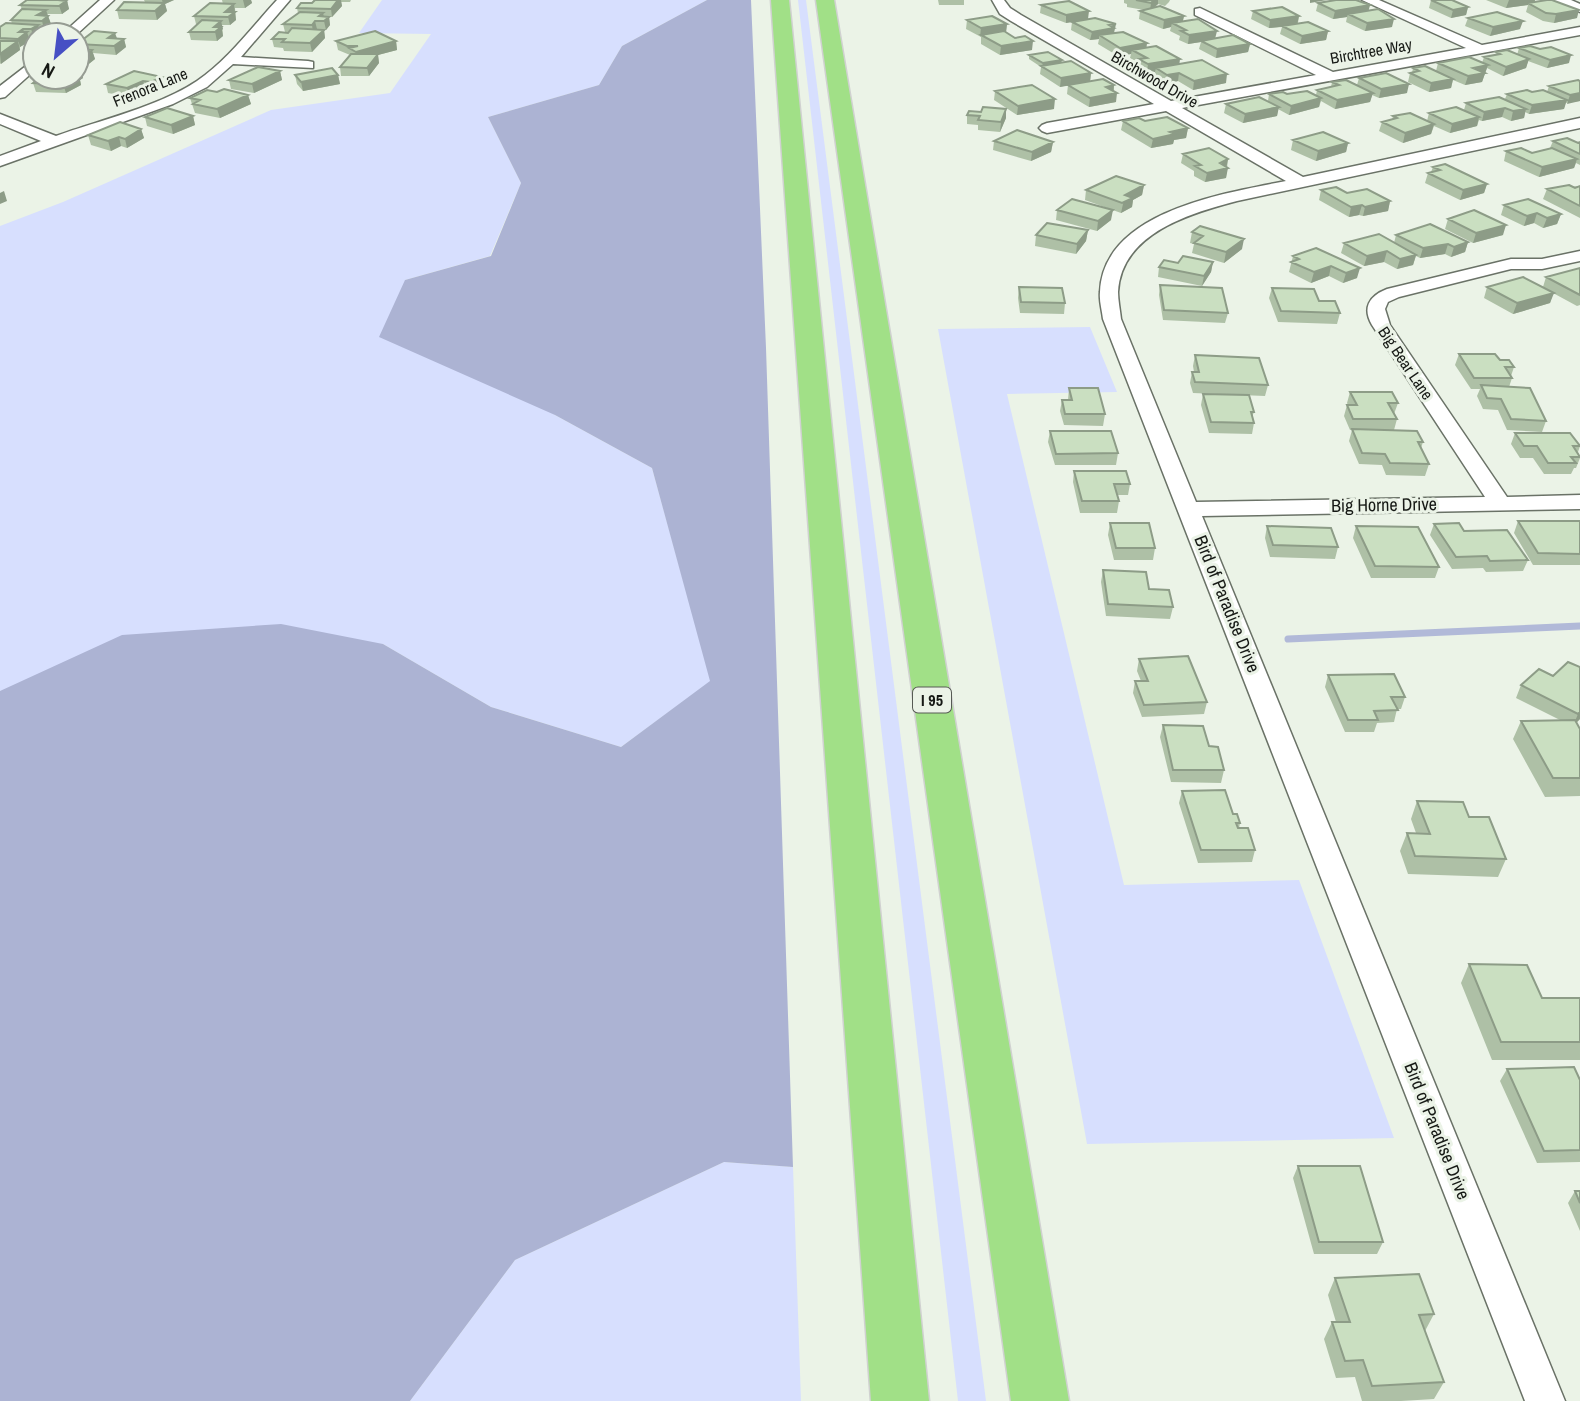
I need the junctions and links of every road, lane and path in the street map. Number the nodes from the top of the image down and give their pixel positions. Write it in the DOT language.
graph roads {
  1 [pos="108,0"];
  2 [pos="284,0"];
  3 [pos="780,0"];
  4 [pos="825,0"];
  5 [pos="998,0"];
  6 [pos="1368,0"];
  7 [pos="1559,0"];
  8 [pos="1580,8"];
  9 [pos="1200,12"];
  10 [pos="84,21"];
  11 [pos="1580,31"];
  12 [pos="1481,49"];
  13 [pos="230,60"];
  14 [pos="308,65"];
  15 [pos="21,76"];
  16 [pos="1330,76"];
  17 [pos="0,94"];
  18 [pos="1168,106"];
  19 [pos="0,119"];
  20 [pos="1580,124"];
  21 [pos="1046,128"];
  22 [pos="55,141"];
  23 [pos="0,161"];
  24 [pos="1300,182"];
  25 [pos="1580,240"];
  26 [pos="1580,256"];
  27 [pos="1511,264"];
  28 [pos="1580,502"];
  29 [pos="1500,503"];
  30 [pos="1189,509"];
  31 [pos="900,1401"];
  32 [pos="1040,1401"];
  33 [pos="1545,1401"];
  1 -- 10 [label="street"];
  2 -- 13 [label="street, Frenora Lane"];
  3 -- 31 [label="highway"];
  4 -- 32 [label="highway, I 95"];
  5 -- 18 [label="street, Birchwood Drive"];
  6 -- 12 [label="street"];
  7 -- 8 [label="street"];
  9 -- 16 [label="street"];
  11 -- 12 [label="street, Birchtree Way"];
  12 -- 16 [label="street, Birchtree Way"];
  13 -- 14 [label="street"];
  13 -- 22 [label="street, Frenora Lane"];
  15 -- 17 [label="street"];
  16 -- 18 [label="street, Birchtree Way"];
  18 -- 21 [label="street, Birchtree Way"];
  18 -- 24 [label="street, Birchwood Drive"];
  19 -- 22 [label="street"];
  20 -- 24 [label="street, Bird of Paradise Drive"];
  22 -- 23 [label="street, Frenora Lane"];
  24 -- 30 [label="street, Bird of Paradise Drive"];
  25 -- 27 [label="street, Big Bear Lane"];
  26 -- 27 [label="street, Big Bear Lane"];
  27 -- 29 [label="street, Big Bear Lane"];
  28 -- 29 [label="street, Big Horne Drive"];
  29 -- 30 [label="street, Big Horne Drive"];
  30 -- 33 [label="street, Bird of Paradise Drive"];
}
